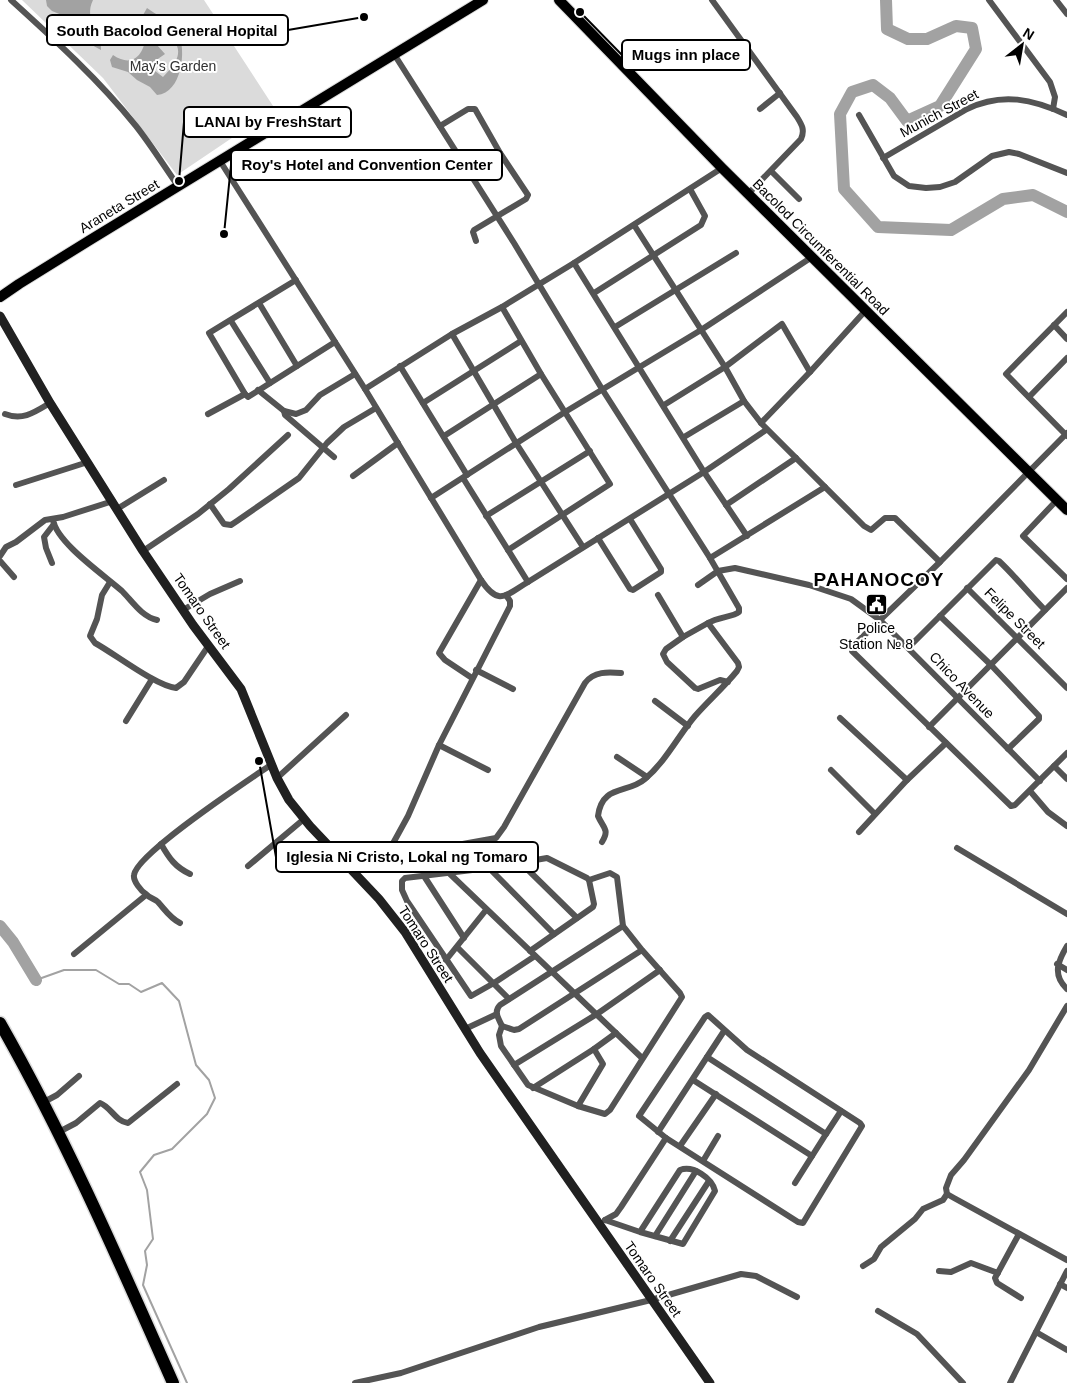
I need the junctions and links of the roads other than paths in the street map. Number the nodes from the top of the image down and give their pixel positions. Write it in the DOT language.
graph roads {
  1 [pos="11,0"];
  2 [pos="483,0"];
  3 [pos="559,0"];
  4 [pos="712,0"];
  5 [pos="989,0"];
  6 [pos="1056,0"];
  7 [pos="1067,14"];
  8 [pos="394,54"];
  9 [pos="780,93"];
  10 [pos="1053,109"];
  11 [pos="760,110"];
  12 [pos="1067,115"];
  13 [pos="859,116"];
  14 [pos="440,126"];
  15 [pos="500,152"];
  16 [pos="883,158"];
  17 [pos="220,161"];
  18 [pos="722,168"];
  19 [pos="468,171"];
  20 [pos="771,171"];
  21 [pos="1067,173"];
  22 [pos="178,186"];
  23 [pos="690,189"];
  24 [pos="748,194"];
  25 [pos="798,199"];
  26 [pos="497,216"];
  27 [pos="634,225"];
  28 [pos="476,241"];
  29 [pos="736,253"];
  30 [pos="653,256"];
  31 [pos="812,257"];
  32 [pos="574,263"];
  33 [pos="296,280"];
  34 [pos="538,284"];
  35 [pos="676,290"];
  36 [pos="594,293"];
  37 [pos="0,298"];
  38 [pos="259,303"];
  39 [pos="502,307"];
  40 [pos="866,310"];
  41 [pos="1067,312"];
  42 [pos="0,316"];
  43 [pos="230,321"];
  44 [pos="1054,326"];
  45 [pos="615,327"];
  46 [pos="701,330"];
  47 [pos="452,334"];
  48 [pos="1067,338"];
  49 [pos="521,341"];
  50 [pos="335,342"];
  51 [pos="1067,358"];
  52 [pos="297,366"];
  53 [pos="400,366"];
  54 [pos="640,367"];
  55 [pos="725,367"];
  56 [pos="472,371"];
  57 [pos="810,372"];
  58 [pos="355,374"];
  59 [pos="540,374"];
  60 [pos="270,383"];
  61 [pos="365,389"];
  62 [pos="602,389"];
  63 [pos="258,390"];
  64 [pos="245,394"];
  65 [pos="1029,397"];
  66 [pos="744,401"];
  67 [pos="50,403"];
  68 [pos="423,403"];
  69 [pos="493,405"];
  70 [pos="664,405"];
  71 [pos="376,408"];
  72 [pos="284,411"];
  73 [pos="565,412"];
  74 [pos="5,414"];
  75 [pos="208,414"];
  76 [pos="761,423"];
  77 [pos="766,430"];
  78 [pos="1066,434"];
  79 [pos="288,435"];
  80 [pos="444,436"];
  81 [pos="684,437"];
  82 [pos="398,443"];
  83 [pos="516,443"];
  84 [pos="323,448"];
  85 [pos="590,452"];
  86 [pos="334,457"];
  87 [pos="796,458"];
  88 [pos="88,462"];
  89 [pos="1028,471"];
  90 [pos="704,472"];
  91 [pos="353,476"];
  92 [pos="465,477"];
  93 [pos="164,480"];
  94 [pos="541,482"];
  95 [pos="16,486"];
  96 [pos="825,486"];
  97 [pos="669,494"];
  98 [pos="432,498"];
  99 [pos="1057,500"];
  100 [pos="210,504"];
  101 [pos="115,505"];
  102 [pos="726,505"];
  103 [pos="1067,510"];
  104 [pos="562,515"];
  105 [pos="486,516"];
  106 [pos="630,519"];
  107 [pos="53,522"];
  108 [pos="747,536"];
  109 [pos="598,538"];
  110 [pos="583,547"];
  111 [pos="508,550"];
  112 [pos="143,551"];
  113 [pos="0,556"];
  114 [pos="710,558"];
  115 [pos="0,561"];
  116 [pos="940,562"];
  117 [pos="52,563"];
  118 [pos="718,570"];
  119 [pos="14,577"];
  120 [pos="1067,579"];
  121 [pos="481,580"];
  122 [pos="240,581"];
  123 [pos="110,582"];
  124 [pos="528,582"];
  125 [pos="698,585"];
  126 [pos="967,588"];
  127 [pos="1067,588"];
  128 [pos="506,595"];
  129 [pos="658,595"];
  130 [pos="183,610"];
  131 [pos="1045,610"];
  132 [pos="940,616"];
  133 [pos="157,620"];
  134 [pos="880,620"];
  135 [pos="708,623"];
  136 [pos="682,637"];
  137 [pos="1018,638"];
  138 [pos="208,645"];
  139 [pos="908,648"];
  140 [pos="991,665"];
  141 [pos="476,670"];
  142 [pos="621,674"];
  143 [pos="152,678"];
  144 [pos="472,678"];
  145 [pos="728,682"];
  146 [pos="1067,688"];
  147 [pos="513,689"];
  148 [pos="958,699"];
  149 [pos="655,700"];
  150 [pos="346,715"];
  151 [pos="840,718"];
  152 [pos="126,721"];
  153 [pos="688,726"];
  154 [pos="929,727"];
  155 [pos="946,743"];
  156 [pos="439,746"];
  157 [pos="1008,749"];
  158 [pos="1067,753"];
  159 [pos="617,756"];
  160 [pos="272,764"];
  161 [pos="1054,766"];
  162 [pos="488,770"];
  163 [pos="831,770"];
  164 [pos="278,778"];
  165 [pos="647,778"];
  166 [pos="1067,779"];
  167 [pos="907,780"];
  168 [pos="1040,781"];
  169 [pos="1030,791"];
  170 [pos="874,814"];
  171 [pos="304,819"];
  172 [pos="1067,826"];
  173 [pos="858,832"];
  174 [pos="602,842"];
  175 [pos="161,844"];
  176 [pos="957,848"];
  177 [pos="385,858"];
  178 [pos="521,863"];
  179 [pos="248,866"];
  180 [pos="489,868"];
  181 [pos="355,872"];
  182 [pos="190,874"];
  183 [pos="449,874"];
  184 [pos="424,876"];
  185 [pos="589,880"];
  186 [pos="146,895"];
  187 [pos="486,910"];
  188 [pos="1067,914"];
  189 [pos="577,918"];
  190 [pos="180,923"];
  191 [pos="623,926"];
  192 [pos="554,934"];
  193 [pos="464,938"];
  194 [pos="1067,946"];
  195 [pos="457,948"];
  196 [pos="642,950"];
  197 [pos="532,953"];
  198 [pos="74,954"];
  199 [pos="446,960"];
  200 [pos="1057,964"];
  201 [pos="660,970"];
  202 [pos="1067,970"];
  203 [pos="552,972"];
  204 [pos="494,983"];
  205 [pos="1067,989"];
  206 [pos="574,994"];
  207 [pos="509,1000"];
  208 [pos="1067,1006"];
  209 [pos="496,1014"];
  210 [pos="597,1014"];
  211 [pos="1064,1016"];
  212 [pos="0,1023"];
  213 [pos="502,1026"];
  214 [pos="465,1029"];
  215 [pos="724,1031"];
  216 [pos="616,1033"];
  217 [pos="0,1034"];
  218 [pos="594,1050"];
  219 [pos="642,1058"];
  220 [pos="707,1058"];
  221 [pos="514,1065"];
  222 [pos="79,1076"];
  223 [pos="693,1080"];
  224 [pos="177,1084"];
  225 [pos="532,1088"];
  226 [pos="716,1094"];
  227 [pos="41,1103"];
  228 [pos="578,1106"];
  229 [pos="841,1111"];
  230 [pos="658,1132"];
  231 [pos="56,1134"];
  232 [pos="826,1134"];
  233 [pos="718,1136"];
  234 [pos="666,1138"];
  235 [pos="680,1146"];
  236 [pos="812,1156"];
  237 [pos="703,1161"];
  238 [pos="696,1171"];
  239 [pos="708,1181"];
  240 [pos="795,1183"];
  241 [pos="947,1194"];
  242 [pos="601,1221"];
  243 [pos="640,1232"];
  244 [pos="1019,1234"];
  245 [pos="655,1236"];
  246 [pos="670,1241"];
  247 [pos="1067,1260"];
  248 [pos="862,1266"];
  249 [pos="939,1271"];
  250 [pos="1067,1271"];
  251 [pos="998,1273"];
  252 [pos="1060,1284"];
  253 [pos="1067,1288"];
  254 [pos="797,1298"];
  255 [pos="1021,1298"];
  256 [pos="651,1300"];
  257 [pos="878,1311"];
  258 [pos="1036,1332"];
  259 [pos="1067,1350"];
  260 [pos="157,1353"];
  261 [pos="167,1383"];
  262 [pos="172,1383"];
  263 [pos="355,1383"];
  264 [pos="710,1383"];
  265 [pos="963,1383"];
  266 [pos="1010,1383"];
  1 -- 22 [label="street"];
  2 -- 8 [label="main road, Araneta Street"];
  3 -- 18 [label="main road, Bacolod Circumferential Road"];
  4 -- 9 [label="street"];
  5 -- 10 [label="street"];
  6 -- 7 [label="street"];
  8 -- 14 [label="street"];
  8 -- 17 [label="main road, Araneta Street"];
  9 -- 11 [label="street"];
  9 -- 20 [label="street"];
  10 -- 12 [label="street, Munich Street"];
  10 -- 16 [label="street, Munich Street"];
  13 -- 16 [label="street"];
  14 -- 15 [label="street"];
  14 -- 19 [label="street"];
  15 -- 19 [label="street"];
  15 -- 26 [label="street"];
  16 -- 21 [label="street"];
  17 -- 22 [label="main road, Araneta Street"];
  17 -- 33 [label="street"];
  18 -- 23 [label="street"];
  18 -- 24 [label="main road, Bacolod Circumferential Road"];
  19 -- 26 [label="street"];
  20 -- 24 [label="street"];
  20 -- 25 [label="street"];
  22 -- 37 [label="main road, Araneta Street"];
  23 -- 27 [label="street"];
  23 -- 30 [label="street"];
  24 -- 31 [label="main road, Bacolod Circumferential Road"];
  26 -- 28 [label="street"];
  26 -- 34 [label="street"];
  27 -- 30 [label="street"];
  27 -- 32 [label="street"];
  29 -- 35 [label="street"];
  30 -- 35 [label="street"];
  30 -- 36 [label="street"];
  31 -- 40 [label="main road, Bacolod Circumferential Road"];
  31 -- 46 [label="street"];
  32 -- 34 [label="street"];
  32 -- 36 [label="street"];
  33 -- 38 [label="street"];
  33 -- 50 [label="street"];
  34 -- 39 [label="street"];
  34 -- 62 [label="street"];
  35 -- 45 [label="street"];
  35 -- 46 [label="street"];
  36 -- 45 [label="street"];
  38 -- 43 [label="street"];
  38 -- 52 [label="street"];
  39 -- 47 [label="street"];
  39 -- 49 [label="street"];
  40 -- 57 [label="street"];
  40 -- 89 [label="main road, Bacolod Circumferential Road"];
  41 -- 44 [label="street"];
  42 -- 67 [label="street, Tomaro Street"];
  43 -- 60 [label="street"];
  43 -- 64 [label="street"];
  44 -- 48 [label="street"];
  44 -- 65 [label="street"];
  45 -- 54 [label="street"];
  46 -- 54 [label="street"];
  46 -- 55 [label="street"];
  47 -- 53 [label="street"];
  47 -- 56 [label="street"];
  49 -- 56 [label="street"];
  49 -- 59 [label="street"];
  50 -- 52 [label="street"];
  50 -- 58 [label="street"];
  51 -- 65 [label="street"];
  52 -- 60 [label="street"];
  53 -- 61 [label="street"];
  53 -- 68 [label="street"];
  54 -- 62 [label="street"];
  54 -- 70 [label="street"];
  55 -- 57 [label="street"];
  55 -- 66 [label="street"];
  55 -- 70 [label="street"];
  56 -- 68 [label="street"];
  56 -- 69 [label="street"];
  57 -- 76 [label="street"];
  58 -- 61 [label="street"];
  58 -- 72 [label="street"];
  59 -- 69 [label="street"];
  59 -- 73 [label="street"];
  60 -- 63 [label="street"];
  61 -- 71 [label="street"];
  62 -- 73 [label="street"];
  62 -- 97 [label="street"];
  63 -- 64 [label="street"];
  63 -- 72 [label="street"];
  64 -- 75 [label="street"];
  65 -- 78 [label="street"];
  66 -- 76 [label="street"];
  66 -- 81 [label="street"];
  67 -- 74 [label="street"];
  67 -- 88 [label="street, Tomaro Street"];
  68 -- 80 [label="street"];
  69 -- 80 [label="street"];
  69 -- 83 [label="street"];
  70 -- 81 [label="street"];
  71 -- 82 [label="street"];
  71 -- 84 [label="street"];
  72 -- 84 [label="street"];
  73 -- 83 [label="street"];
  73 -- 85 [label="street"];
  76 -- 77 [label="street"];
  77 -- 87 [label="street"];
  77 -- 90 [label="street"];
  78 -- 89 [label="street"];
  79 -- 100 [label="street"];
  80 -- 92 [label="street"];
  81 -- 90 [label="street"];
  82 -- 91 [label="street"];
  82 -- 98 [label="street"];
  83 -- 92 [label="street"];
  83 -- 94 [label="street"];
  84 -- 86 [label="street"];
  84 -- 100 [label="street"];
  85 -- 94 [label="street"];
  85 -- 104 [label="street"];
  87 -- 96 [label="street"];
  87 -- 102 [label="street"];
  88 -- 95 [label="street"];
  88 -- 101 [label="street, Tomaro Street"];
  89 -- 99 [label="main road, Bacolod Circumferential Road"];
  89 -- 116 [label="street"];
  90 -- 97 [label="street"];
  90 -- 102 [label="street"];
  92 -- 98 [label="street"];
  92 -- 105 [label="street"];
  93 -- 101 [label="street"];
  94 -- 104 [label="street"];
  94 -- 105 [label="street"];
  96 -- 108 [label="street"];
  96 -- 116 [label="street"];
  97 -- 106 [label="street"];
  97 -- 114 [label="street"];
  98 -- 121 [label="street"];
  99 -- 103 [label="main road, Bacolod Circumferential Road"];
  99 -- 120 [label="street"];
  100 -- 112 [label="street"];
  101 -- 107 [label="street"];
  101 -- 112 [label="street, Tomaro Street"];
  102 -- 108 [label="street"];
  104 -- 110 [label="street"];
  104 -- 111 [label="street"];
  105 -- 111 [label="street"];
  106 -- 109 [label="street"];
  106 -- 109 [label="street"];
  107 -- 113 [label="street"];
  107 -- 117 [label="street"];
  107 -- 123 [label="street"];
  108 -- 114 [label="street"];
  109 -- 110 [label="street"];
  110 -- 124 [label="street"];
  111 -- 124 [label="street"];
  112 -- 130 [label="street, Tomaro Street"];
  114 -- 118 [label="street"];
  115 -- 119 [label="street"];
  116 -- 134 [label="street"];
  118 -- 125 [label="street"];
  118 -- 134 [label="street, Chico Avenue"];
  118 -- 135 [label="street"];
  121 -- 128 [label="street"];
  121 -- 144 [label="street"];
  122 -- 130 [label="street"];
  123 -- 133 [label="street"];
  123 -- 143 [label="street"];
  124 -- 128 [label="street"];
  126 -- 131 [label="street"];
  126 -- 132 [label="street"];
  126 -- 137 [label="street, Felipe Street"];
  127 -- 131 [label="street"];
  128 -- 141 [label="street"];
  129 -- 136 [label="street"];
  130 -- 138 [label="street, Tomaro Street"];
  131 -- 137 [label="street"];
  132 -- 139 [label="street"];
  132 -- 140 [label="street"];
  134 -- 139 [label="street, Chico Avenue"];
  134 -- 154 [label="street"];
  135 -- 136 [label="street"];
  135 -- 145 [label="street"];
  136 -- 145 [label="street"];
  137 -- 140 [label="street"];
  137 -- 146 [label="street, Felipe Street"];
  138 -- 143 [label="street"];
  138 -- 160 [label="street, Tomaro Street"];
  139 -- 148 [label="street, Chico Avenue"];
  140 -- 148 [label="street"];
  140 -- 157 [label="street"];
  141 -- 144 [label="street"];
  141 -- 147 [label="street"];
  142 -- 177 [label="street"];
  143 -- 152 [label="street"];
  144 -- 156 [label="street"];
  145 -- 153 [label="street"];
  148 -- 154 [label="street"];
  148 -- 157 [label="street, Chico Avenue"];
  149 -- 153 [label="street"];
  150 -- 164 [label="street"];
  151 -- 167 [label="street"];
  153 -- 165 [label="street"];
  154 -- 155 [label="street"];
  155 -- 167 [label="street"];
  155 -- 169 [label="street"];
  156 -- 162 [label="street"];
  156 -- 177 [label="street"];
  157 -- 168 [label="street, Chico Avenue"];
  158 -- 161 [label="street"];
  159 -- 165 [label="street"];
  160 -- 164 [label="street, Tomaro Street"];
  160 -- 175 [label="street"];
  161 -- 166 [label="street"];
  161 -- 168 [label="street"];
  163 -- 170 [label="street"];
  164 -- 171 [label="street, Tomaro Street"];
  165 -- 174 [label="street"];
  167 -- 170 [label="street"];
  168 -- 169 [label="street"];
  169 -- 172 [label="street"];
  170 -- 173 [label="street"];
  171 -- 179 [label="street"];
  171 -- 181 [label="street, Tomaro Street"];
  175 -- 182 [label="street"];
  175 -- 186 [label="street"];
  176 -- 188 [label="street"];
  177 -- 181 [label="street"];
  178 -- 180 [label="street"];
  178 -- 185 [label="street"];
  178 -- 189 [label="street"];
  180 -- 183 [label="street"];
  180 -- 192 [label="street"];
  181 -- 214 [label="street, Tomaro Street"];
  183 -- 184 [label="street"];
  183 -- 187 [label="street"];
  184 -- 193 [label="street"];
  184 -- 199 [label="street"];
  185 -- 189 [label="street"];
  185 -- 191 [label="street"];
  186 -- 190 [label="street"];
  186 -- 198 [label="street"];
  187 -- 193 [label="street"];
  187 -- 197 [label="street"];
  189 -- 192 [label="street"];
  191 -- 196 [label="street"];
  191 -- 203 [label="street"];
  192 -- 197 [label="street"];
  193 -- 195 [label="street"];
  194 -- 200 [label="street"];
  195 -- 199 [label="street"];
  195 -- 204 [label="street"];
  196 -- 201 [label="street"];
  196 -- 206 [label="street"];
  197 -- 203 [label="street"];
  197 -- 204 [label="street"];
  199 -- 204 [label="street"];
  200 -- 202 [label="street"];
  200 -- 205 [label="street"];
  201 -- 210 [label="street"];
  201 -- 219 [label="street"];
  203 -- 206 [label="street"];
  203 -- 207 [label="street"];
  204 -- 207 [label="street"];
  206 -- 210 [label="street"];
  206 -- 213 [label="street"];
  207 -- 209 [label="street"];
  208 -- 211 [label="street"];
  209 -- 213 [label="street"];
  209 -- 214 [label="street"];
  210 -- 216 [label="street"];
  210 -- 221 [label="street"];
  211 -- 241 [label="street"];
  212 -- 227 [label="highway"];
  213 -- 221 [label="street"];
  214 -- 242 [label="street, Tomaro Street"];
  215 -- 220 [label="street"];
  215 -- 229 [label="street"];
  215 -- 230 [label="street"];
  216 -- 218 [label="street"];
  216 -- 219 [label="street"];
  217 -- 227 [label="highway"];
  218 -- 225 [label="street"];
  218 -- 228 [label="street"];
  219 -- 228 [label="street"];
  220 -- 223 [label="street"];
  220 -- 232 [label="street"];
  221 -- 225 [label="street"];
  222 -- 227 [label="street"];
  223 -- 226 [label="street"];
  223 -- 230 [label="street"];
  224 -- 231 [label="street"];
  225 -- 228 [label="street"];
  226 -- 235 [label="street"];
  226 -- 236 [label="street"];
  227 -- 231 [label="highway"];
  229 -- 232 [label="street"];
  229 -- 237 [label="street"];
  230 -- 234 [label="street"];
  231 -- 260 [label="highway"];
  232 -- 236 [label="street"];
  233 -- 237 [label="street"];
  234 -- 235 [label="street"];
  234 -- 242 [label="street"];
  235 -- 237 [label="street"];
  236 -- 240 [label="street"];
  238 -- 239 [label="street"];
  238 -- 243 [label="street"];
  238 -- 245 [label="street"];
  239 -- 246 [label="street"];
  239 -- 246 [label="street"];
  241 -- 244 [label="street"];
  241 -- 248 [label="street"];
  242 -- 243 [label="street"];
  242 -- 256 [label="street, Tomaro Street"];
  243 -- 245 [label="street"];
  244 -- 247 [label="street"];
  244 -- 251 [label="street"];
  245 -- 246 [label="street"];
  249 -- 251 [label="street"];
  250 -- 252 [label="street"];
  251 -- 255 [label="street"];
  252 -- 253 [label="street"];
  252 -- 258 [label="street"];
  254 -- 256 [label="street"];
  256 -- 263 [label="street"];
  256 -- 264 [label="street, Tomaro Street"];
  257 -- 265 [label="street"];
  258 -- 259 [label="street"];
  258 -- 266 [label="street"];
  260 -- 261 [label="highway"];
  260 -- 262 [label="highway"];
}
